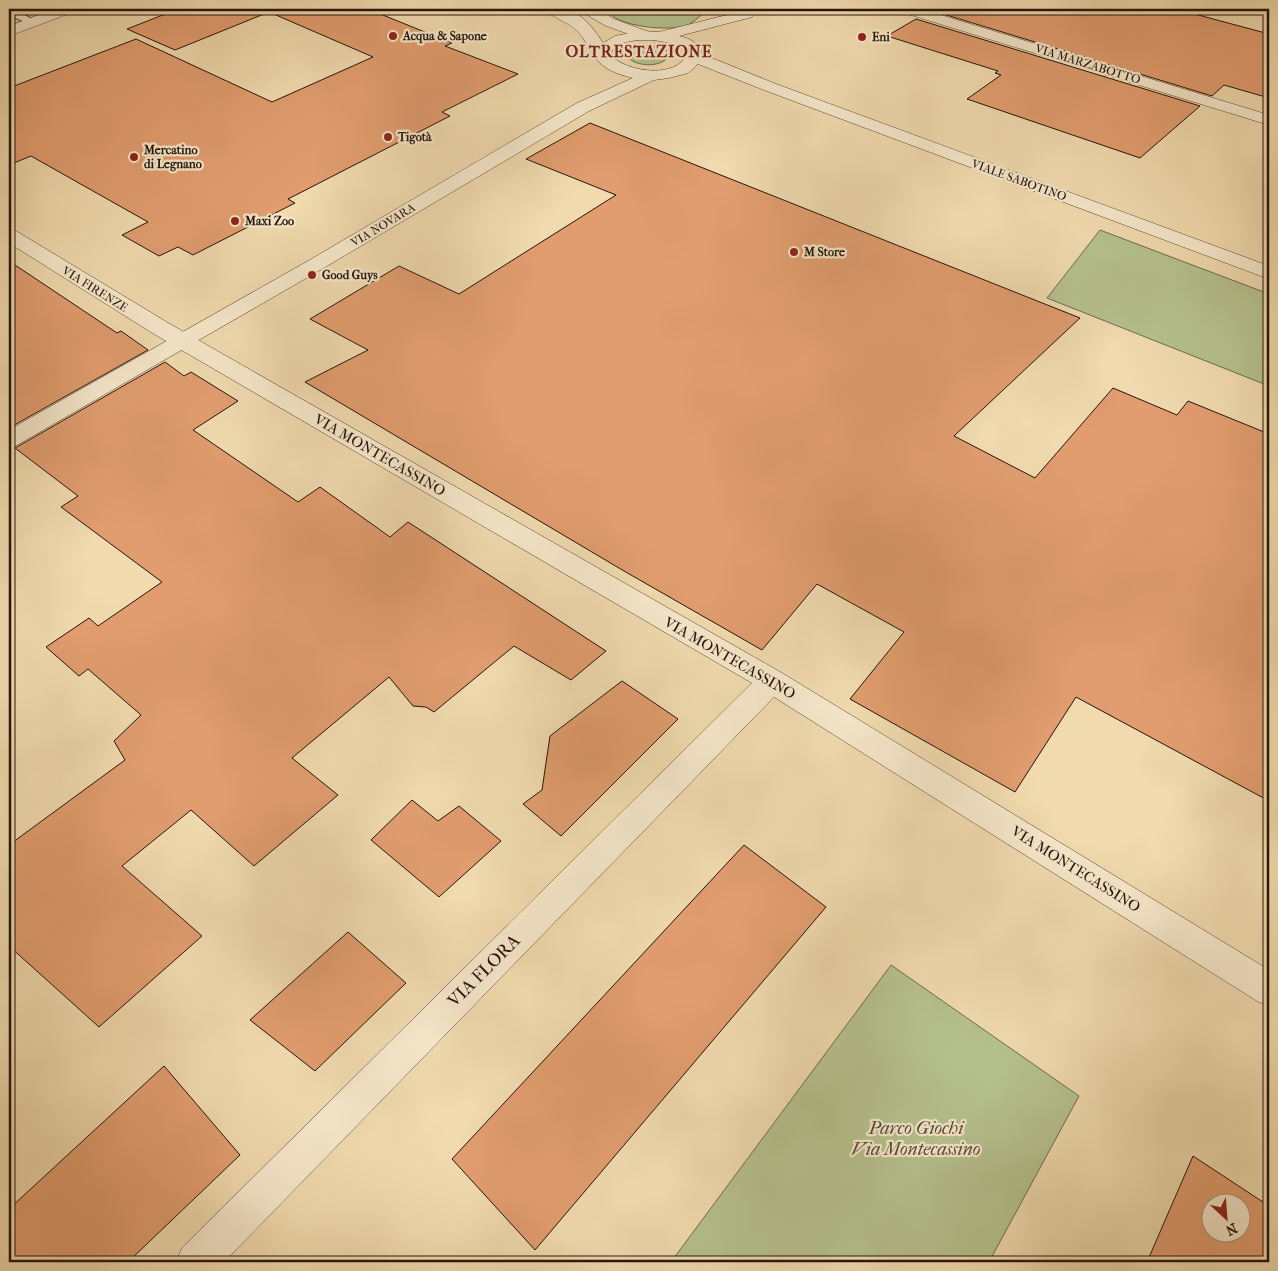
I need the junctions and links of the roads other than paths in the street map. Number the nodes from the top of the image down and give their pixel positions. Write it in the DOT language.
graph roads {
  1 [pos="68,9"];
  2 [pos="552,9"];
  3 [pos="587,9"];
  4 [pos="906,9"];
  5 [pos="9,11"];
  6 [pos="752,12"];
  7 [pos="596,13"];
  8 [pos="33,22"];
  9 [pos="9,31"];
  10 [pos="644,34"];
  11 [pos="664,36"];
  12 [pos="695,55"];
  13 [pos="603,70"];
  14 [pos="672,72"];
  15 [pos="651,75"];
  16 [pos="770,87"];
  17 [pos="583,107"];
  18 [pos="1269,120"];
  19 [pos="9,235"];
  20 [pos="1269,273"];
  21 [pos="182,341"];
  22 [pos="9,440"];
  23 [pos="772,681"];
  24 [pos="1269,989"];
  25 [pos="196,1262"];
  1 -- 8 [label="street"];
  2 -- 13 [label="street"];
  3 -- 7 [label="street"];
  4 -- 18 [label="street, VIA MARZABOTTO"];
  5 -- 8 [label="lane"];
  6 -- 11 [label="street"];
  6 -- 12 [label="street"];
  7 -- 10 [label="street"];
  8 -- 9 [label="street"];
  10 -- 11 [label="street"];
  10 -- 13 [label="street, VIA NOVARA"];
  11 -- 12 [label="street, VIALE SABOTINO"];
  12 -- 14 [label="street"];
  12 -- 16 [label="street, VIALE SABOTINO"];
  13 -- 15 [label="street"];
  13 -- 17 [label="street, VIA NOVARA"];
  14 -- 15 [label="street"];
  14 -- 16 [label="street, VIALE SABOTINO"];
  15 -- 17 [label="street, VIA NOVARA"];
  16 -- 20 [label="street, VIALE SABOTINO"];
  17 -- 21 [label="street, VIA NOVARA"];
  19 -- 21 [label="street, VIA FIRENZE"];
  21 -- 22 [label="street, VIA NOVARA"];
  21 -- 23 [label="street, VIA MONTECASSINO"];
  23 -- 24 [label="street, VIA MONTECASSINO"];
  23 -- 25 [label="street, VIA FLORA"];
}
